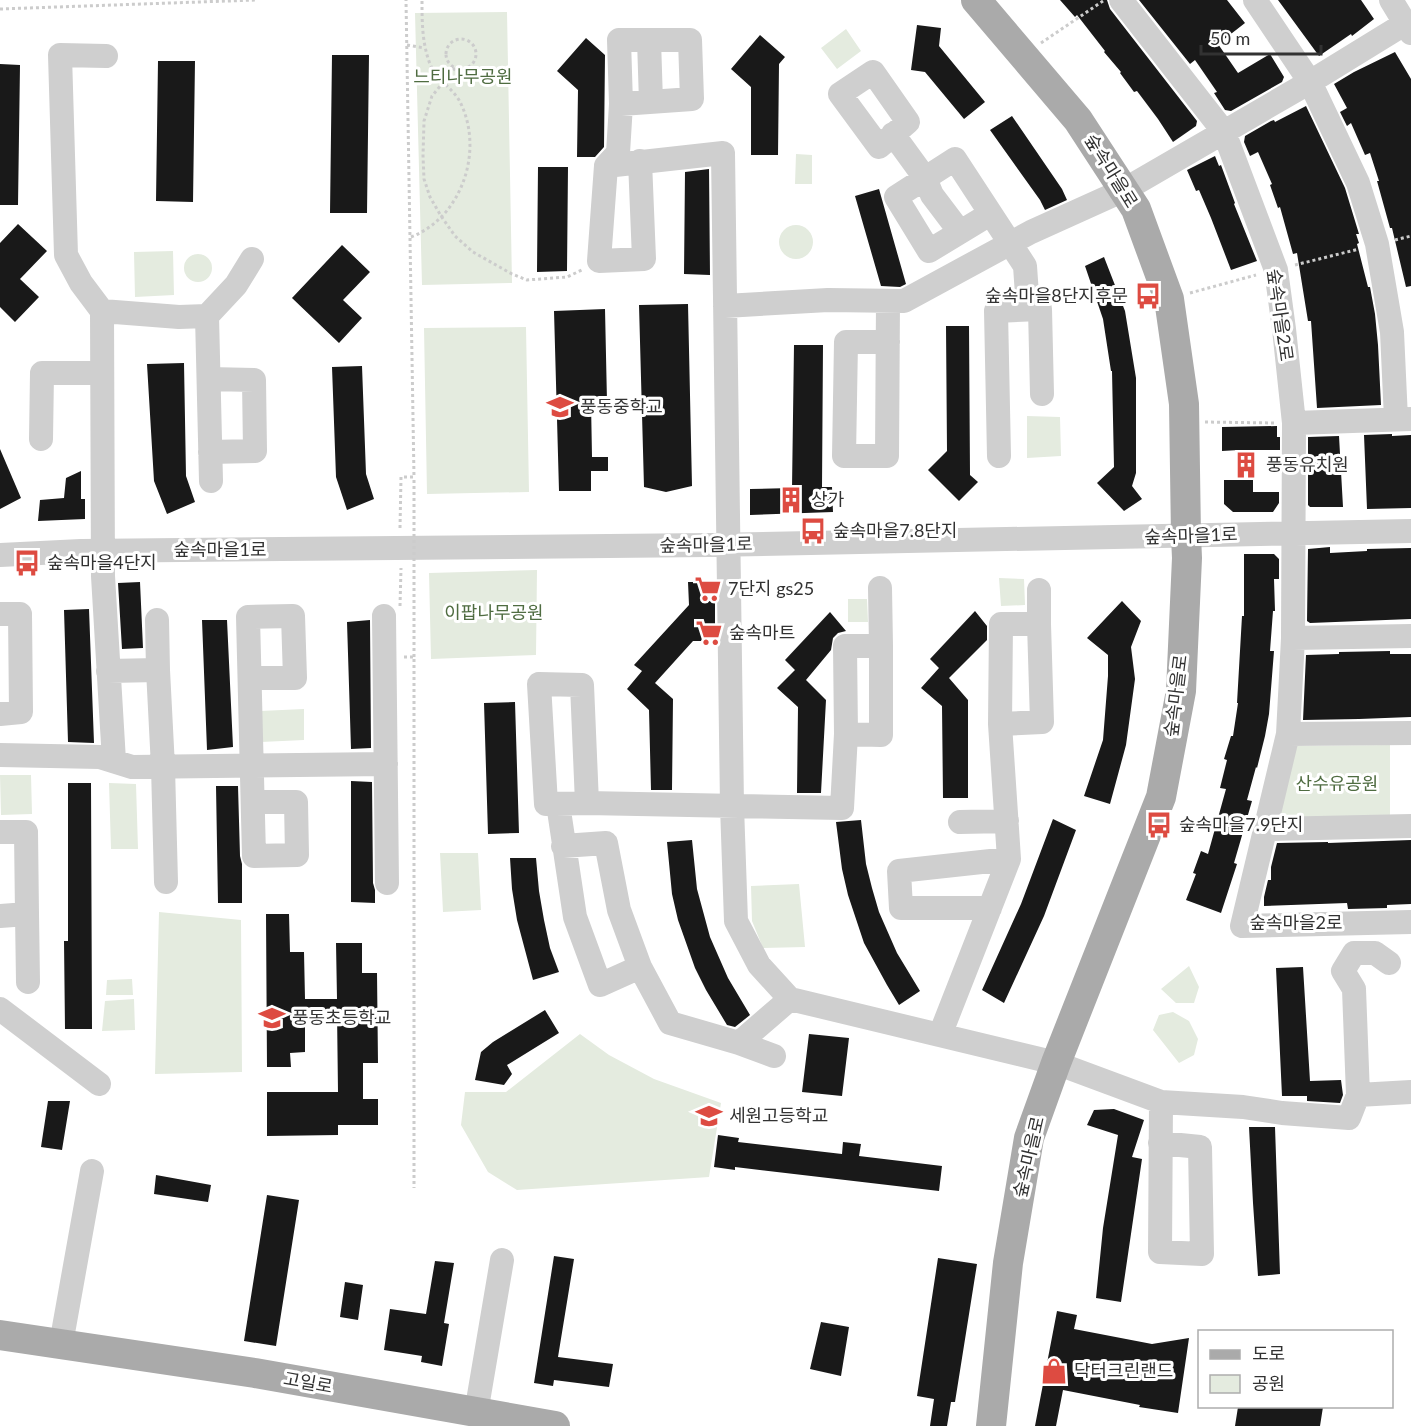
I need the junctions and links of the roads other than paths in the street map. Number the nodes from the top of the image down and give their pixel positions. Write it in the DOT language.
graph roads {
  1 [pos="976,0"];
  2 [pos="1121,0"];
  3 [pos="1255,0"];
  4 [pos="1391,0"];
  5 [pos="1409,28"];
  6 [pos="649,40"];
  7 [pos="106,56"];
  8 [pos="1310,82"];
  9 [pos="651,102"];
  10 [pos="621,104"];
  11 [pos="1224,132"];
  12 [pos="893,134"];
  13 [pos="640,162"];
  14 [pos="606,166"];
  15 [pos="925,178"];
  16 [pos="1124,190"];
  17 [pos="990,214"];
  18 [pos="960,232"];
  19 [pos="1010,243"];
  20 [pos="252,259"];
  21 [pos="888,301"];
  22 [pos="725,306"];
  23 [pos="1029,309"];
  24 [pos="102,311"];
  25 [pos="207,316"];
  26 [pos="888,342"];
  27 [pos="102,373"];
  28 [pos="209,379"];
  29 [pos="1042,394"];
  30 [pos="1404,419"];
  31 [pos="1294,423"];
  32 [pos="41,440"];
  33 [pos="210,452"];
  34 [pos="999,456"];
  35 [pos="211,481"];
  36 [pos="1411,531"];
  37 [pos="1293,533"];
  38 [pos="1186,536"];
  39 [pos="728,544"];
  40 [pos="102,551"];
  41 [pos="0,555"];
  42 [pos="880,588"];
  43 [pos="1039,590"];
  44 [pos="0,614"];
  45 [pos="384,616"];
  46 [pos="157,620"];
  47 [pos="1039,624"];
  48 [pos="1411,636"];
  49 [pos="1293,638"];
  50 [pos="881,646"];
  51 [pos="158,670"];
  52 [pos="108,671"];
  53 [pos="250,678"];
  54 [pos="0,714"];
  55 [pos="1000,724"];
  56 [pos="1411,733"];
  57 [pos="846,734"];
  58 [pos="1288,734"];
  59 [pos="0,755"];
  60 [pos="114,761"];
  61 [pos="386,764"];
  62 [pos="252,765"];
  63 [pos="163,767"];
  64 [pos="253,802"];
  65 [pos="587,802"];
  66 [pos="558,804"];
  67 [pos="732,806"];
  68 [pos="1007,821"];
  69 [pos="960,822"];
  70 [pos="1411,826"];
  71 [pos="1267,829"];
  72 [pos="0,832"];
  73 [pos="563,846"];
  74 [pos="1010,859"];
  75 [pos="166,882"];
  76 [pos="387,883"];
  77 [pos="990,908"];
  78 [pos="27,914"];
  79 [pos="0,916"];
  80 [pos="1411,922"];
  81 [pos="1389,963"];
  82 [pos="640,967"];
  83 [pos="28,982"];
  84 [pos="790,999"];
  85 [pos="0,1009"];
  86 [pos="940,1035"];
  87 [pos="739,1043"];
  88 [pos="774,1056"];
  89 [pos="1056,1063"];
  90 [pos="99,1084"];
  91 [pos="1411,1092"];
  92 [pos="1358,1095"];
  93 [pos="1161,1102"];
  94 [pos="1160,1143"];
  95 [pos="92,1171"];
  96 [pos="502,1260"];
  97 [pos="0,1335"];
  98 [pos="61,1344"];
  99 [pos="476,1413"];
  100 [pos="555,1426"];
  101 [pos="991,1426"];
  1 -- 16 [label="main road, 숲속마을로"];
  2 -- 11 [label="street, 숲속마을2로"];
  3 -- 8 [label="street"];
  4 -- 5 [label="street"];
  5 -- 8 [label="street"];
  6 -- 9 [label="street"];
  6 -- 9 [label="street"];
  6 -- 10 [label="street"];
  7 -- 24 [label="street"];
  8 -- 11 [label="street"];
  8 -- 30 [label="street"];
  9 -- 10 [label="street"];
  10 -- 14 [label="street"];
  11 -- 16 [label="street"];
  11 -- 31 [label="street, 숲속마을2로"];
  12 -- 15 [label="street"];
  13 -- 14 [label="street"];
  13 -- 14 [label="street"];
  13 -- 22 [label="street"];
  15 -- 17 [label="street"];
  15 -- 18 [label="street"];
  15 -- 18 [label="street"];
  16 -- 19 [label="street"];
  16 -- 38 [label="main road, 숲속마을로"];
  17 -- 18 [label="street"];
  17 -- 19 [label="street"];
  19 -- 21 [label="street"];
  19 -- 23 [label="street"];
  20 -- 25 [label="street"];
  21 -- 22 [label="street"];
  21 -- 26 [label="street"];
  22 -- 39 [label="street"];
  23 -- 29 [label="street"];
  23 -- 34 [label="street"];
  24 -- 25 [label="street"];
  24 -- 27 [label="street"];
  25 -- 28 [label="street"];
  26 -- 26 [label="street"];
  27 -- 32 [label="street"];
  27 -- 40 [label="street"];
  28 -- 33 [label="street"];
  28 -- 33 [label="street"];
  30 -- 31 [label="street"];
  31 -- 37 [label="street, 숲속마을2로"];
  33 -- 35 [label="street"];
  36 -- 37 [label="street, 숲속마을1로"];
  37 -- 38 [label="street, 숲속마을1로"];
  37 -- 49 [label="street, 숲속마을2로"];
  38 -- 39 [label="street, 숲속마을1로"];
  38 -- 89 [label="main road, 숲속마을로"];
  39 -- 40 [label="street, 숲속마을1로"];
  39 -- 67 [label="street"];
  40 -- 41 [label="street, 숲속마을1로"];
  40 -- 52 [label="street"];
  42 -- 50 [label="street"];
  43 -- 47 [label="street"];
  44 -- 54 [label="street"];
  45 -- 61 [label="street"];
  46 -- 51 [label="street"];
  47 -- 55 [label="street"];
  47 -- 55 [label="street"];
  48 -- 49 [label="street"];
  49 -- 58 [label="street, 숲속마을2로"];
  50 -- 57 [label="street"];
  50 -- 57 [label="street"];
  51 -- 52 [label="street"];
  51 -- 63 [label="street"];
  52 -- 60 [label="street"];
  53 -- 62 [label="street"];
  55 -- 68 [label="street"];
  56 -- 58 [label="street"];
  57 -- 67 [label="street"];
  58 -- 71 [label="street, 숲속마을2로"];
  59 -- 60 [label="street"];
  60 -- 63 [label="street"];
  61 -- 62 [label="street"];
  61 -- 76 [label="street"];
  62 -- 63 [label="street"];
  62 -- 64 [label="street"];
  63 -- 75 [label="street"];
  65 -- 66 [label="street"];
  65 -- 66 [label="street"];
  65 -- 67 [label="street"];
  66 -- 73 [label="street"];
  67 -- 84 [label="street"];
  68 -- 69 [label="street"];
  68 -- 74 [label="street"];
  70 -- 71 [label="street"];
  71 -- 80 [label="street, 숲속마을2로"];
  72 -- 78 [label="street"];
  73 -- 82 [label="street"];
  73 -- 82 [label="street"];
  74 -- 77 [label="street"];
  74 -- 77 [label="street"];
  77 -- 86 [label="street"];
  78 -- 79 [label="street"];
  78 -- 83 [label="street"];
  81 -- 92 [label="street"];
  82 -- 87 [label="street"];
  84 -- 86 [label="street"];
  84 -- 87 [label="street"];
  85 -- 90 [label="street"];
  86 -- 89 [label="street"];
  87 -- 88 [label="street"];
  89 -- 93 [label="street"];
  89 -- 101 [label="main road, 숲속마을로"];
  91 -- 92 [label="street"];
  92 -- 93 [label="street"];
  93 -- 94 [label="street"];
  95 -- 98 [label="street"];
  96 -- 99 [label="street"];
  97 -- 98 [label="main road, 고일로"];
  98 -- 99 [label="main road, 고일로"];
  99 -- 100 [label="main road, 고일로"];
}
